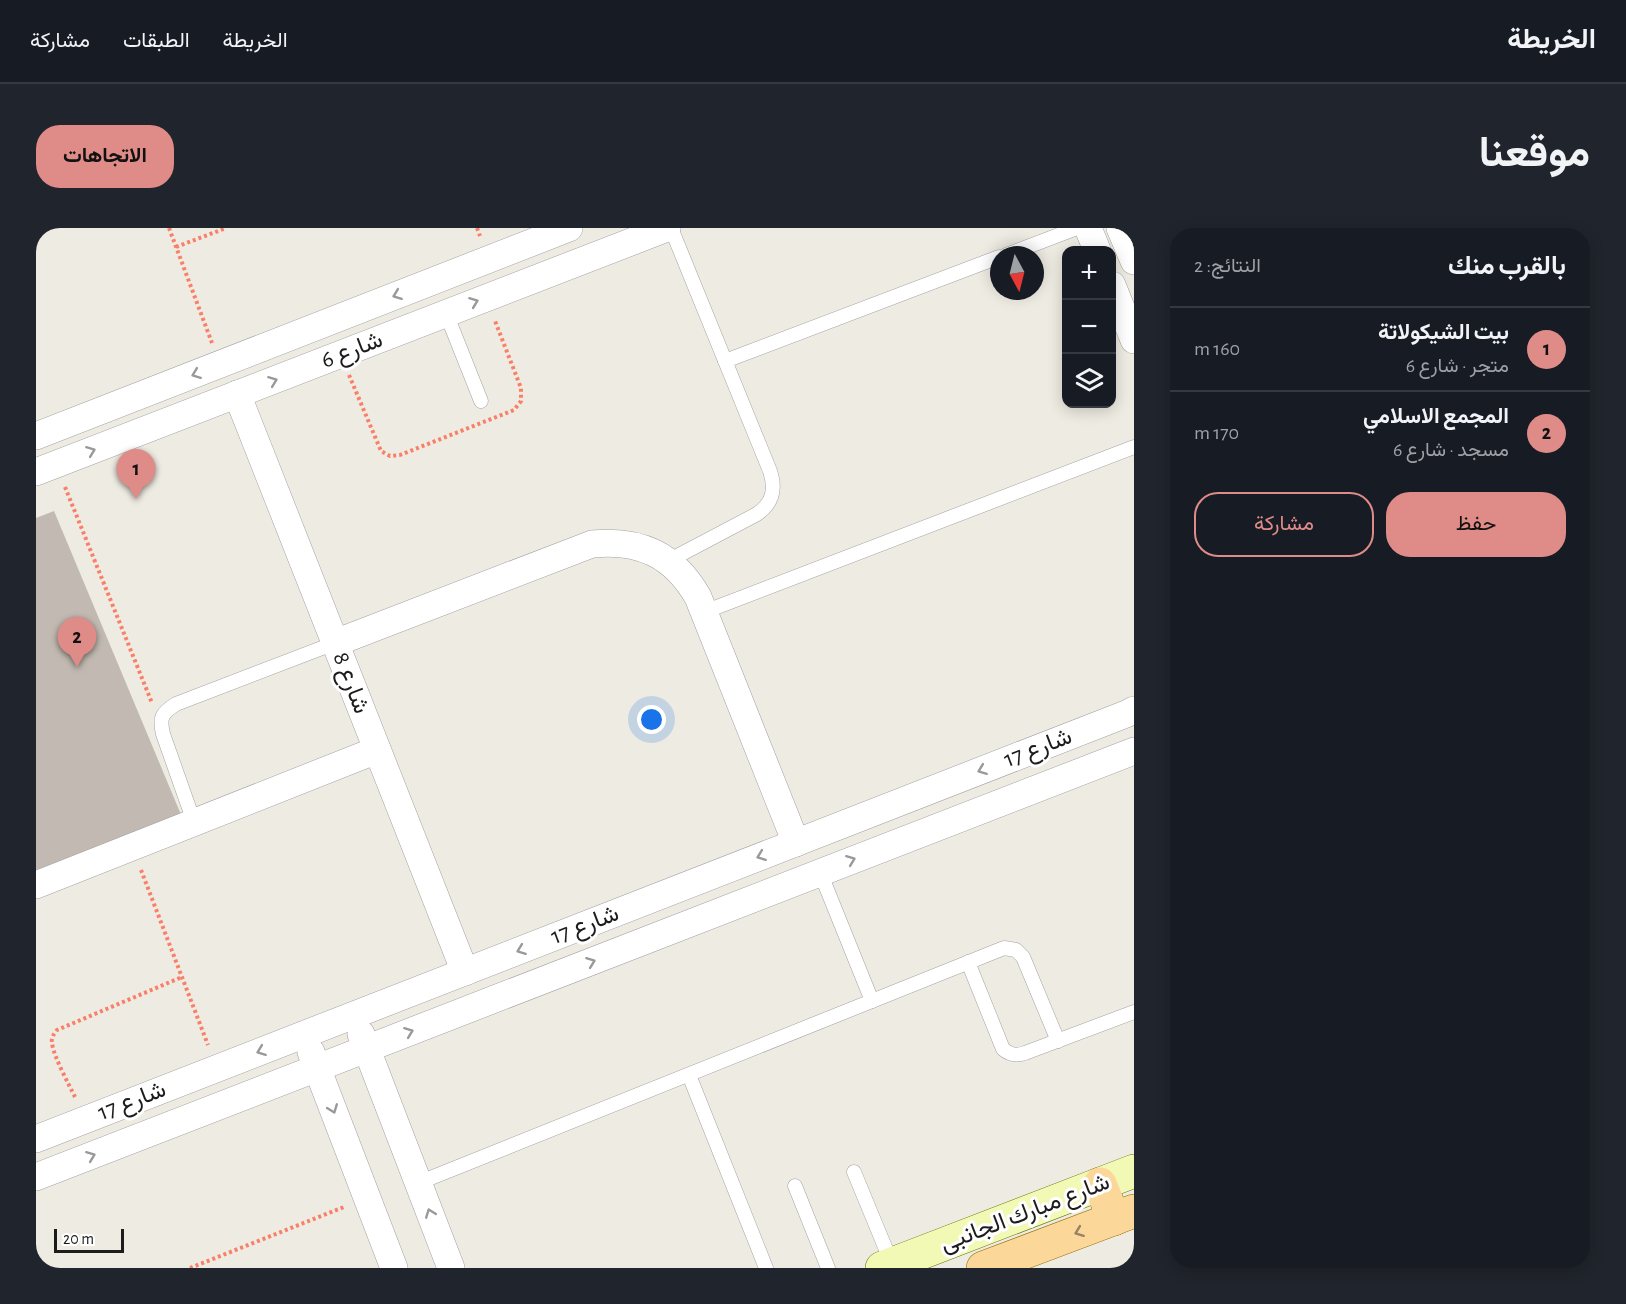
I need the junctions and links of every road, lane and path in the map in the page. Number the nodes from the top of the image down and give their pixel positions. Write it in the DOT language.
graph roads {
  1 [pos="169,228"];
  2 [pos="226,228"];
  3 [pos="569,228"];
  4 [pos="669,228"];
  5 [pos="1077,228"];
  6 [pos="1088,228"];
  7 [pos="1120,228"];
  8 [pos="1030,246"];
  9 [pos="1095,246"];
  10 [pos="176,247"];
  11 [pos="990,260"];
  12 [pos="1134,261"];
  13 [pos="1116,295"];
  14 [pos="486,298"];
  15 [pos="446,313"];
  16 [pos="1134,340"];
  17 [pos="340,355"];
  18 [pos="725,361"];
  19 [pos="220,364"];
  20 [pos="237,394"];
  21 [pos="481,401"];
  22 [pos="114,406"];
  23 [pos="36,436"];
  24 [pos="126,437"];
  25 [pos="1134,447"];
  26 [pos="46,468"];
  27 [pos="668,561"];
  28 [pos="704,612"];
  29 [pos="335,643"];
  30 [pos="1134,710"];
  31 [pos="160,722"];
  32 [pos="377,750"];
  33 [pos="1134,751"];
  34 [pos="194,822"];
  35 [pos="796,843"];
  36 [pos="132,847"];
  37 [pos="820,872"];
  38 [pos="36,885"];
  39 [pos="968,962"];
  40 [pos="465,972"];
  41 [pos="182,977"];
  42 [pos="872,1001"];
  43 [pos="1134,1012"];
  44 [pos="354,1015"];
  45 [pos="304,1035"];
  46 [pos="1058,1041"];
  47 [pos="367,1049"];
  48 [pos="317,1068"];
  49 [pos="216,1069"];
  50 [pos="688,1075"];
  51 [pos="85,1120"];
  52 [pos="36,1139"];
  53 [pos="1134,1171"];
  54 [pos="854,1172"];
  55 [pos="36,1178"];
  56 [pos="418,1183"];
  57 [pos="1100,1184"];
  58 [pos="795,1186"];
  59 [pos="367,1198"];
  60 [pos="1124,1215"];
  61 [pos="887,1266"];
  62 [pos="190,1268"];
  63 [pos="394,1268"];
  64 [pos="451,1268"];
  65 [pos="766,1268"];
  66 [pos="828,1268"];
  67 [pos="983,1268"];
  1 -- 10 [label="path"];
  2 -- 10 [label="path"];
  3 -- 19 [label="street, شارع 6, one-way"];
  4 -- 14 [label="street, شارع 6"];
  4 -- 18 [label="lane"];
  5 -- 8 [label="lane"];
  6 -- 9 [label="street"];
  7 -- 12 [label="street"];
  10 -- 19 [label="path"];
  11 -- 18 [label="lane"];
  13 -- 16 [label="street"];
  15 -- 14 [label="street, شارع 6, one-way"];
  14 -- 17 [label="path"];
  15 -- 17 [label="street, شارع 6"];
  15 -- 21 [label="lane"];
  20 -- 17 [label="street, شارع 6, one-way"];
  18 -- 27 [label="lane"];
  19 -- 22 [label="street, شارع 6, one-way"];
  20 -- 24 [label="street, شارع 6"];
  20 -- 29 [label="street, شارع 8"];
  22 -- 23 [label="street, شارع 6"];
  22 -- 24 [label="street"];
  26 -- 24 [label="street, شارع 6, one-way"];
  25 -- 28 [label="lane"];
  26 -- 31 [label="path"];
  27 -- 28 [label="street"];
  27 -- 29 [label="street"];
  28 -- 35 [label="street"];
  29 -- 31 [label="lane"];
  29 -- 32 [label="street, شارع 8"];
  30 -- 35 [label="street, شارع 17, one-way"];
  31 -- 34 [label="lane"];
  32 -- 34 [label="street"];
  32 -- 40 [label="street, شارع 8"];
  37 -- 33 [label="street, شارع 17, one-way"];
  34 -- 36 [label="street"];
  35 -- 40 [label="street, شارع 17, one-way"];
  36 -- 38 [label="street"];
  36 -- 41 [label="path"];
  37 -- 42 [label="lane"];
  47 -- 37 [label="street, شارع 17, one-way"];
  39 -- 42 [label="lane"];
  39 -- 46 [label="lane"];
  39 -- 46 [label="lane"];
  40 -- 44 [label="street, شارع 17"];
  41 -- 49 [label="path"];
  41 -- 51 [label="path"];
  42 -- 50 [label="lane"];
  43 -- 46 [label="lane"];
  44 -- 45 [label="street, شارع 17"];
  44 -- 47 [label="street"];
  45 -- 48 [label="street"];
  45 -- 49 [label="street, شارع 17, one-way"];
  47 -- 48 [label="street, شارع 17"];
  47 -- 56 [label="street"];
  55 -- 48 [label="street, شارع 17, one-way"];
  48 -- 59 [label="street, one-way"];
  49 -- 51 [label="street, شارع 17"];
  50 -- 56 [label="lane"];
  50 -- 65 [label="lane"];
  51 -- 52 [label="street, شارع 17"];
  53 -- 57 [label="main road, شارع مبارك الجانبى"];
  54 -- 61 [label="lane"];
  64 -- 56 [label="street, one-way"];
  57 -- 60 [label="main road"];
  57 -- 61 [label="main road, شارع مبارك الجانبى"];
  58 -- 66 [label="lane"];
  59 -- 62 [label="path"];
  59 -- 63 [label="street"];
  60 -- 67 [label="main road, one-way"];
}
